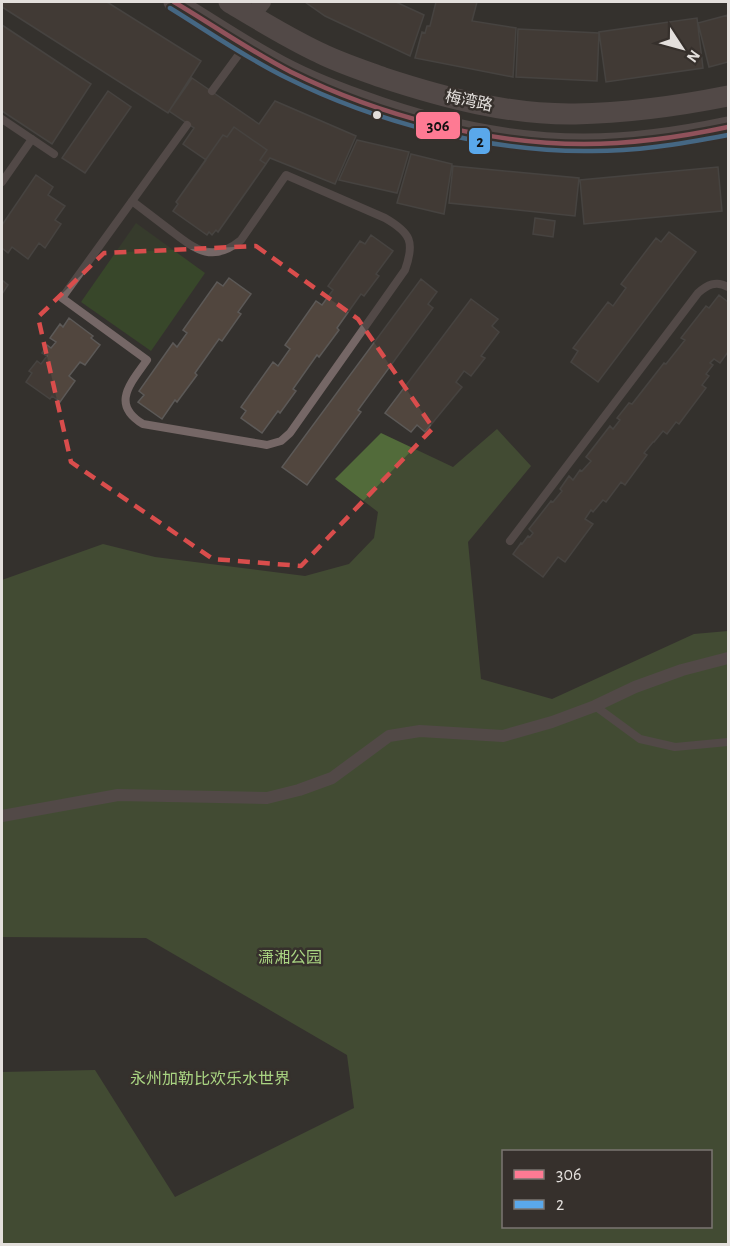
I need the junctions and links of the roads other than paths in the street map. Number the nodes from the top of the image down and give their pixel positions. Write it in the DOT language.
graph roads {
  1 [pos="174,2"];
  2 [pos="229,2"];
  3 [pos="257,9"];
  4 [pos="245,46"];
  5 [pos="212,91"];
  6 [pos="729,96"];
  7 [pos="2,119"];
  8 [pos="187,125"];
  9 [pos="729,127"];
  10 [pos="32,139"];
  11 [pos="54,154"];
  12 [pos="2,182"];
  13 [pos="132,201"];
  14 [pos="729,287"];
  15 [pos="510,541"];
  16 [pos="729,658"];
  17 [pos="595,706"];
  18 [pos="729,742"];
  19 [pos="2,816"];
  1 -- 4 [label="street, 梅湾路"];
  2 -- 3 [label="street, 梅湾路"];
  3 -- 6 [label="street, 梅湾路"];
  4 -- 5 [label="lane"];
  4 -- 9 [label="street, 梅湾路"];
  7 -- 10 [label="lane"];
  8 -- 13 [label="lane"];
  10 -- 11 [label="lane"];
  10 -- 12 [label="lane"];
  13 -- 13 [label="lane"];
  14 -- 15 [label="lane"];
  16 -- 17 [label="street"];
  17 -- 18 [label="lane"];
  17 -- 19 [label="street"];
}
